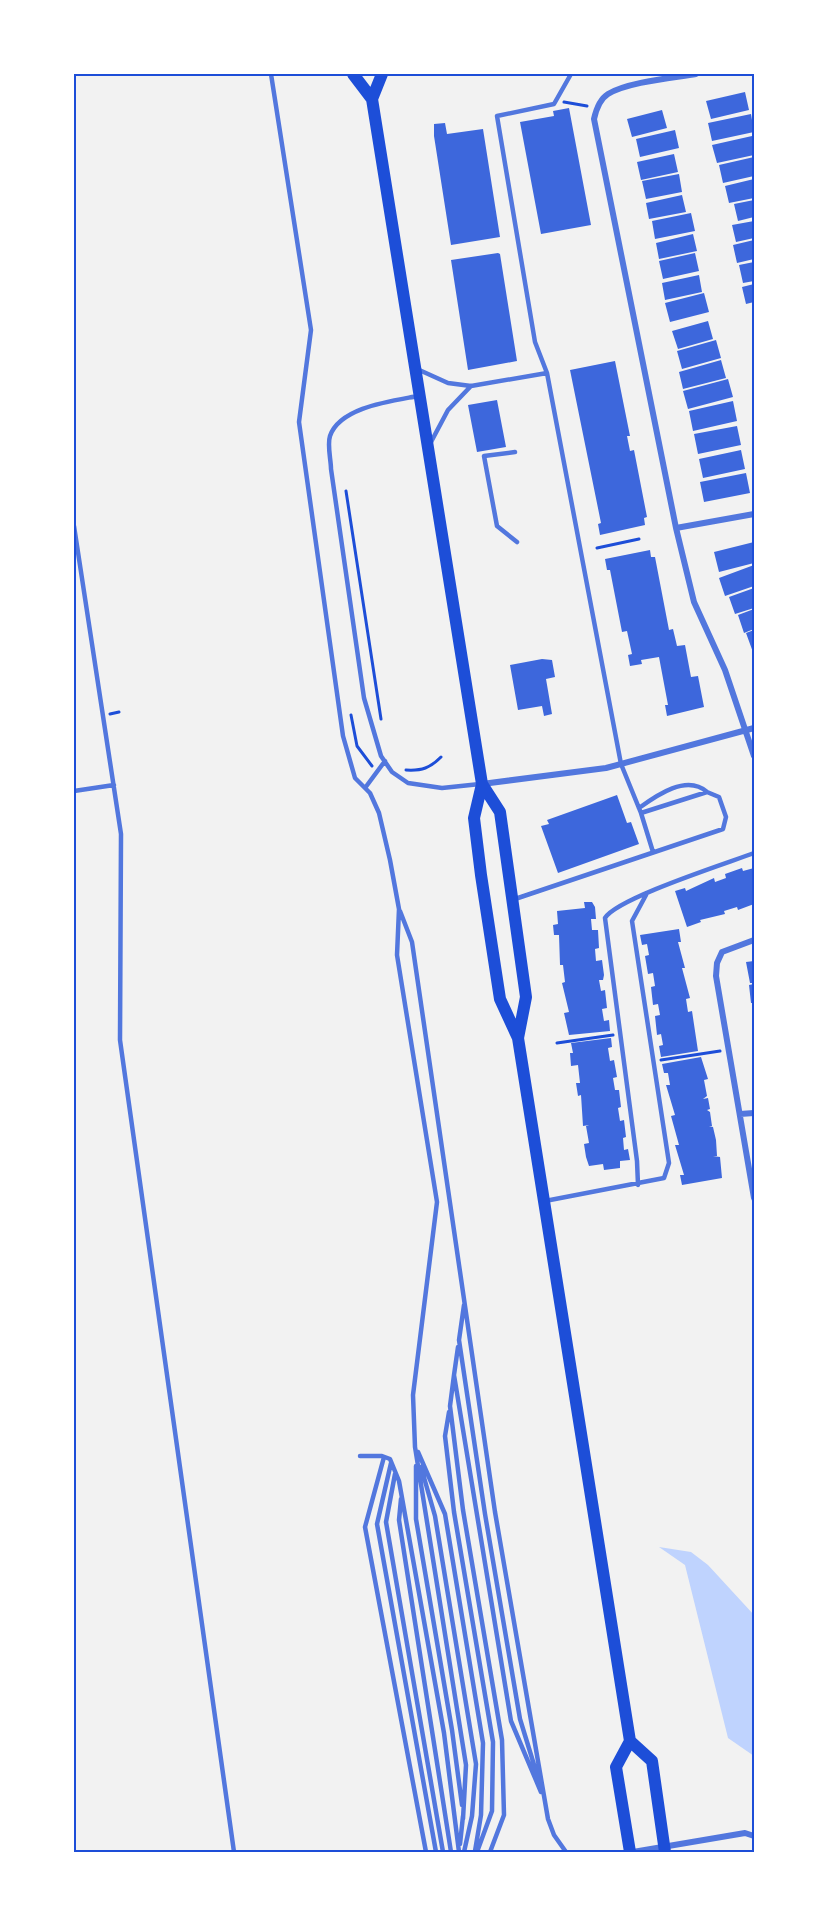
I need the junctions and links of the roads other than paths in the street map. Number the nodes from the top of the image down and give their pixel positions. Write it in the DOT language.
graph roads {
  1 [pos="271,74"];
  2 [pos="353,74"];
  3 [pos="382,74"];
  4 [pos="571,74"];
  5 [pos="696,74"];
  6 [pos="372,99"];
  7 [pos="416,369"];
  8 [pos="547,373"];
  9 [pos="471,386"];
  10 [pos="420,396"];
  11 [pos="429,445"];
  12 [pos="515,452"];
  13 [pos="754,514"];
  14 [pos="74,526"];
  15 [pos="676,528"];
  16 [pos="518,542"];
  17 [pos="754,728"];
  18 [pos="744,732"];
  19 [pos="754,756"];
  20 [pos="385,761"];
  21 [pos="621,764"];
  22 [pos="482,784"];
  23 [pos="114,785"];
  24 [pos="365,788"];
  25 [pos="74,791"];
  26 [pos="707,792"];
  27 [pos="640,811"];
  28 [pos="653,852"];
  29 [pos="754,853"];
  30 [pos="646,894"];
  31 [pos="512,900"];
  32 [pos="399,909"];
  33 [pos="754,940"];
  34 [pos="518,1038"];
  35 [pos="754,1113"];
  36 [pos="740,1114"];
  37 [pos="638,1185"];
  38 [pos="754,1198"];
  39 [pos="545,1201"];
  40 [pos="465,1300"];
  41 [pos="459,1340"];
  42 [pos="454,1375"];
  43 [pos="450,1406"];
  44 [pos="415,1447"];
  45 [pos="360,1456"];
  46 [pos="384,1457"];
  47 [pos="391,1463"];
  48 [pos="396,1473"];
  49 [pos="401,1494"];
  50 [pos="630,1741"];
  51 [pos="545,1800"];
  52 [pos="463,1819"];
  53 [pos="754,1836"];
  54 [pos="664,1850"];
  55 [pos="234,1852"];
  56 [pos="426,1852"];
  57 [pos="436,1852"];
  58 [pos="443,1852"];
  59 [pos="451,1852"];
  60 [pos="459,1852"];
  61 [pos="464,1852"];
  62 [pos="476,1852"];
  63 [pos="490,1852"];
  64 [pos="566,1852"];
  65 [pos="631,1852"];
  1 -- 24 [label="lane"];
  2 -- 6 [label="main road"];
  3 -- 6 [label="main road"];
  4 -- 8 [label="lane"];
  5 -- 15 [label="street"];
  6 -- 7 [label="main road"];
  7 -- 9 [label="lane"];
  7 -- 10 [label="main road"];
  8 -- 9 [label="lane"];
  8 -- 21 [label="lane"];
  9 -- 11 [label="lane"];
  10 -- 11 [label="main road"];
  10 -- 20 [label="lane"];
  11 -- 22 [label="main road"];
  12 -- 16 [label="lane"];
  13 -- 15 [label="street"];
  14 -- 23 [label="lane"];
  15 -- 18 [label="street"];
  17 -- 18 [label="street"];
  18 -- 19 [label="street"];
  18 -- 21 [label="street"];
  20 -- 22 [label="lane"];
  20 -- 24 [label="lane"];
  21 -- 22 [label="street"];
  21 -- 27 [label="lane"];
  22 -- 31 [label="main road"];
  22 -- 34 [label="main road"];
  23 -- 25 [label="lane"];
  23 -- 55 [label="lane"];
  24 -- 32 [label="lane"];
  26 -- 27 [label="lane"];
  26 -- 27 [label="lane"];
  26 -- 28 [label="lane"];
  27 -- 28 [label="lane"];
  28 -- 31 [label="lane"];
  29 -- 30 [label="lane"];
  30 -- 37 [label="lane"];
  30 -- 37 [label="lane"];
  31 -- 34 [label="main road"];
  32 -- 40 [label="lane"];
  32 -- 44 [label="lane"];
  33 -- 36 [label="street"];
  34 -- 39 [label="main road"];
  35 -- 36 [label="street"];
  36 -- 38 [label="street"];
  37 -- 39 [label="lane"];
  39 -- 50 [label="main road"];
  40 -- 41 [label="lane"];
  40 -- 51 [label="lane"];
  41 -- 42 [label="lane"];
  41 -- 51 [label="lane"];
  42 -- 43 [label="lane"];
  42 -- 51 [label="lane"];
  43 -- 62 [label="lane"];
  43 -- 63 [label="lane"];
  44 -- 52 [label="lane"];
  44 -- 52 [label="lane"];
  44 -- 61 [label="lane"];
  44 -- 62 [label="lane"];
  45 -- 46 [label="lane"];
  46 -- 47 [label="lane"];
  46 -- 56 [label="lane"];
  47 -- 48 [label="lane"];
  47 -- 57 [label="lane"];
  48 -- 49 [label="lane"];
  48 -- 58 [label="lane"];
  49 -- 59 [label="lane"];
  49 -- 60 [label="lane"];
  50 -- 54 [label="main road"];
  50 -- 65 [label="main road"];
  51 -- 64 [label="lane"];
  52 -- 60 [label="lane"];
  53 -- 54 [label="street"];
  54 -- 65 [label="street"];
}
